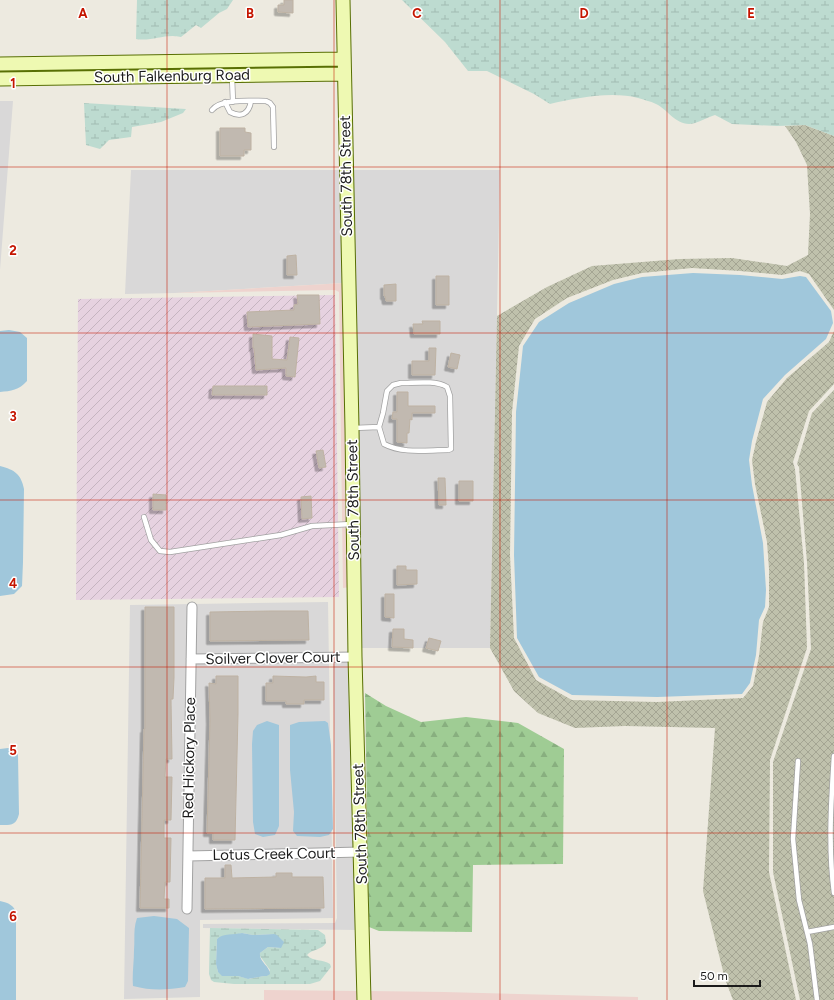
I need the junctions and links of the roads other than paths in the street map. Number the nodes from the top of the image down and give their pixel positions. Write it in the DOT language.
graph roads {
  1 [pos="343,0"];
  2 [pos="344,59"];
  3 [pos="0,64"];
  4 [pos="344,74"];
  5 [pos="232,75"];
  6 [pos="0,79"];
  7 [pos="251,101"];
  8 [pos="225,102"];
  9 [pos="233,102"];
  10 [pos="212,110"];
  11 [pos="274,147"];
  12 [pos="379,427"];
  13 [pos="352,428"];
  14 [pos="144,517"];
  15 [pos="353,524"];
  16 [pos="192,606"];
  17 [pos="355,657"];
  18 [pos="191,660"];
  19 [pos="834,756"];
  20 [pos="798,761"];
  21 [pos="361,852"];
  22 [pos="188,856"];
  23 [pos="834,893"];
  24 [pos="187,909"];
  25 [pos="834,927"];
  26 [pos="807,932"];
  27 [pos="364,1000"];
  28 [pos="817,1000"];
  1 -- 2 [label="street, South 78th Street"];
  2 -- 3 [label="street, South Falkenburg Road"];
  2 -- 4 [label="street, South 78th Street"];
  4 -- 5 [label="street, South Falkenburg Road"];
  4 -- 13 [label="street, South 78th Street"];
  5 -- 6 [label="street, South Falkenburg Road"];
  5 -- 9 [label="lane"];
  7 -- 8 [label="lane"];
  7 -- 9 [label="lane"];
  7 -- 11 [label="lane"];
  8 -- 9 [label="lane"];
  8 -- 10 [label="lane"];
  12 -- 12 [label="lane"];
  12 -- 13 [label="lane"];
  13 -- 15 [label="street, South 78th Street"];
  14 -- 15 [label="lane"];
  15 -- 17 [label="street, South 78th Street"];
  16 -- 18 [label="street, Red Hickory Place"];
  17 -- 18 [label="street, Soilver Clover Court"];
  17 -- 21 [label="street, South 78th Street"];
  18 -- 22 [label="street, Red Hickory Place"];
  19 -- 23 [label="lane"];
  20 -- 26 [label="lane"];
  21 -- 22 [label="street, Lotus Creek Court"];
  21 -- 27 [label="street, South 78th Street"];
  22 -- 24 [label="street, Red Hickory Place"];
  25 -- 26 [label="lane"];
  26 -- 28 [label="lane"];
}
